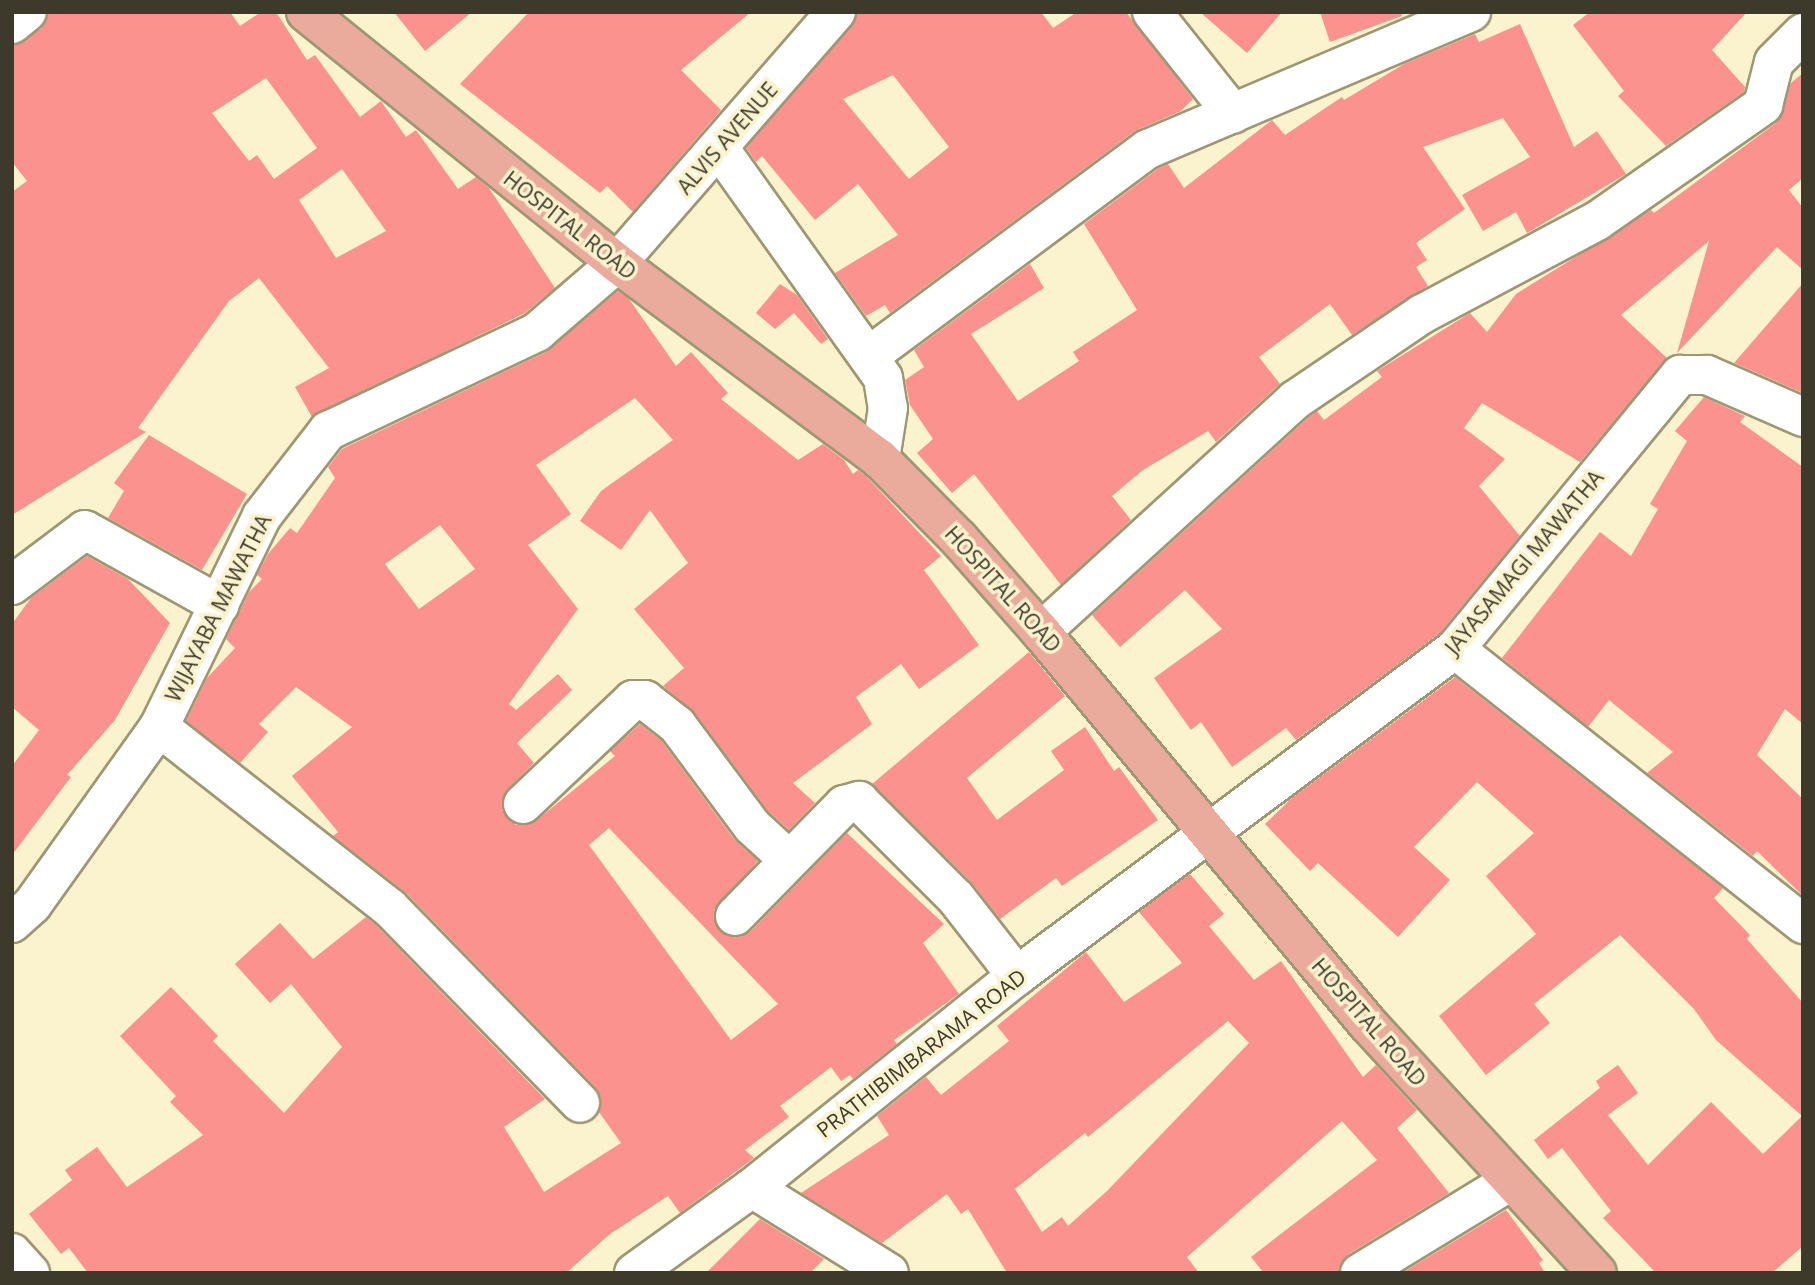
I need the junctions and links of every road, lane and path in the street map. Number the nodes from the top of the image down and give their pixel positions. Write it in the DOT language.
graph roads {
  1 [pos="27,12"];
  2 [pos="306,12"];
  3 [pos="836,12"];
  4 [pos="1152,12"];
  5 [pos="1471,12"];
  6 [pos="12,24"];
  7 [pos="1803,33"];
  8 [pos="1233,114"];
  9 [pos="719,148"];
  10 [pos="617,263"];
  11 [pos="869,356"];
  12 [pos="1803,417"];
  13 [pos="880,459"];
  14 [pos="12,585"];
  15 [pos="220,605"];
  16 [pos="1041,632"];
  17 [pos="1455,649"];
  18 [pos="159,727"];
  19 [pos="523,804"];
  20 [pos="1207,832"];
  21 [pos="789,860"];
  22 [pos="735,916"];
  23 [pos="12,923"];
  24 [pos="1803,925"];
  25 [pos="1017,976"];
  26 [pos="580,1103"];
  27 [pos="1511,1181"];
  28 [pos="752,1188"];
  29 [pos="12,1253"];
  30 [pos="30,1273"];
  31 [pos="634,1273"];
  32 [pos="889,1273"];
  33 [pos="1360,1273"];
  34 [pos="1597,1273"];
  1 -- 6 [label="street"];
  2 -- 10 [label="main road, HOSPITAL ROAD"];
  3 -- 9 [label="street, ALVIS AVENUE"];
  4 -- 8 [label="street"];
  5 -- 8 [label="street"];
  7 -- 16 [label="street"];
  8 -- 11 [label="street"];
  9 -- 10 [label="street, ALVIS AVENUE"];
  9 -- 11 [label="street"];
  10 -- 13 [label="main road, HOSPITAL ROAD"];
  10 -- 15 [label="street, WIJAYABA MAWATHA"];
  11 -- 13 [label="street"];
  12 -- 17 [label="street, JAYASAMAGI MAWATHA"];
  13 -- 16 [label="main road, HOSPITAL ROAD"];
  14 -- 15 [label="street"];
  15 -- 18 [label="street, WIJAYABA MAWATHA"];
  16 -- 20 [label="main road, HOSPITAL ROAD"];
  17 -- 20 [label="street, JAYASAMAGI MAWATHA"];
  17 -- 24 [label="street"];
  18 -- 23 [label="street, WIJAYABA MAWATHA"];
  18 -- 26 [label="street"];
  19 -- 21 [label="street"];
  20 -- 25 [label="street, PRATHIBIMBARAMA ROAD"];
  20 -- 27 [label="main road, HOSPITAL ROAD"];
  21 -- 22 [label="street"];
  21 -- 25 [label="street"];
  25 -- 28 [label="street, PRATHIBIMBARAMA ROAD"];
  27 -- 33 [label="street"];
  27 -- 34 [label="main road, HOSPITAL ROAD"];
  28 -- 31 [label="street, PRATHIBIMBARAMA ROAD"];
  28 -- 32 [label="street"];
  29 -- 30 [label="street"];
}
